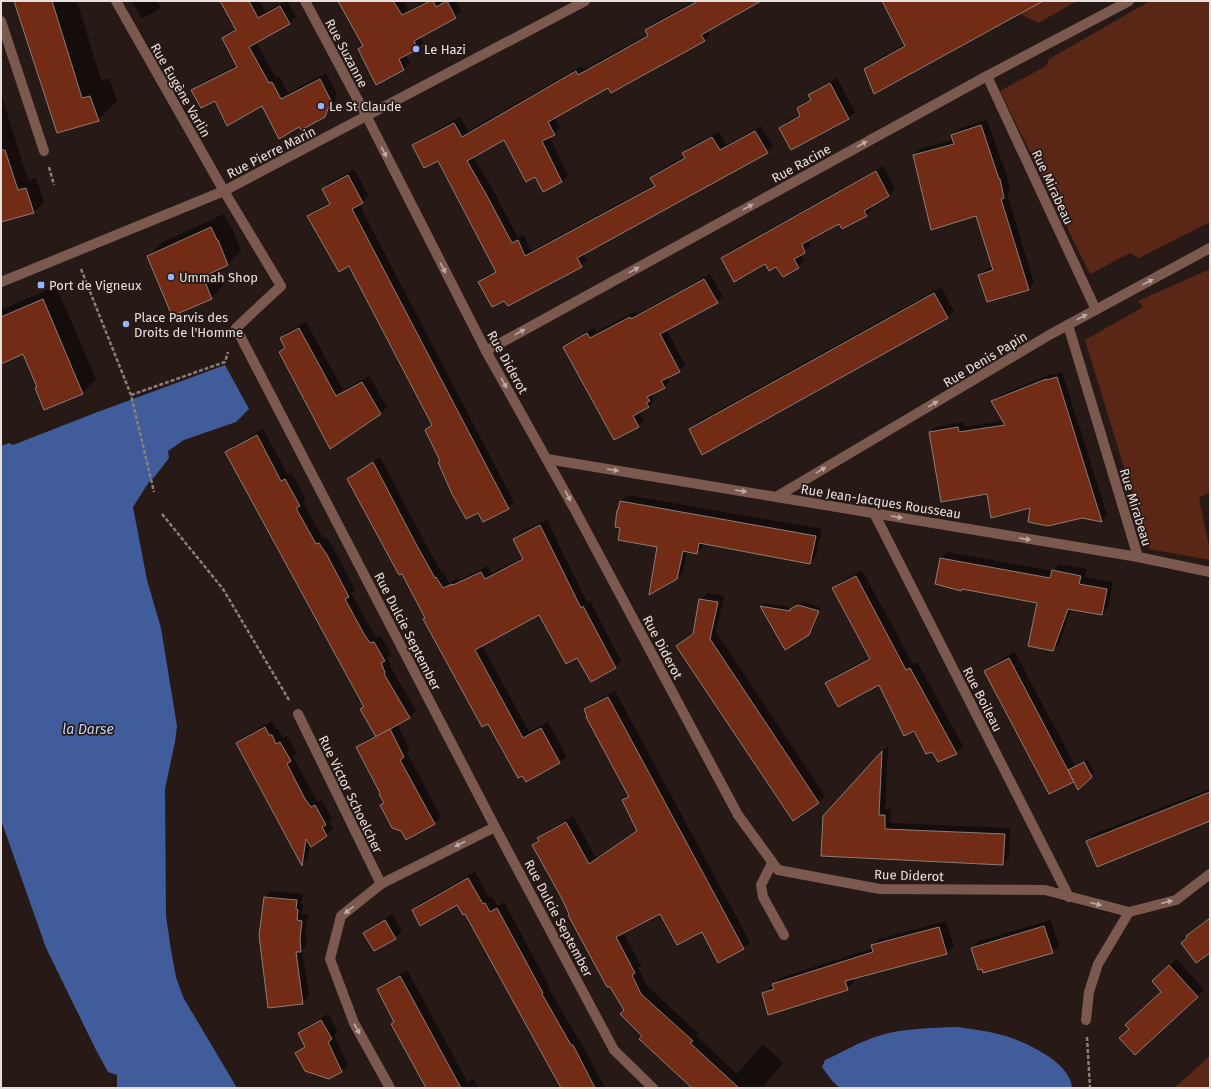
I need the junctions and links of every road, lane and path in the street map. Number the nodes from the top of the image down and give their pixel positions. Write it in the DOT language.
graph roads {
  1 [pos="116,1"];
  2 [pos="305,1"];
  3 [pos="585,1"];
  4 [pos="1129,1"];
  5 [pos="1,21"];
  6 [pos="987,76"];
  7 [pos="367,117"];
  8 [pos="44,151"];
  9 [pos="224,191"];
  10 [pos="1210,248"];
  11 [pos="74,252"];
  12 [pos="1,282"];
  13 [pos="1096,310"];
  14 [pos="1068,325"];
  15 [pos="486,351"];
  16 [pos="226,358"];
  17 [pos="131,395"];
  18 [pos="547,459"];
  19 [pos="154,492"];
  20 [pos="776,497"];
  21 [pos="162,514"];
  22 [pos="874,514"];
  23 [pos="1138,558"];
  24 [pos="1210,572"];
  25 [pos="298,714"];
  26 [pos="495,826"];
  27 [pos="772,863"];
  28 [pos="1210,874"];
  29 [pos="381,884"];
  30 [pos="1069,897"];
  31 [pos="1129,912"];
  32 [pos="784,935"];
  33 [pos="1086,1020"];
  34 [pos="390,1088"];
  35 [pos="653,1088"];
  36 [pos="1090,1088"];
  1 -- 9 [label="street, Rue Eugène Varlin"];
  2 -- 7 [label="street, Rue Suzanne"];
  3 -- 7 [label="street, Rue Pierre Marin"];
  4 -- 6 [label="street, Rue Racine"];
  5 -- 8 [label="street"];
  6 -- 13 [label="street, Rue Mirabeau"];
  15 -- 6 [label="street, Rue Racine, one-way"];
  7 -- 9 [label="street, Rue Pierre Marin"];
  7 -- 15 [label="street, Rue Diderot, one-way"];
  9 -- 11 [label="street, Rue Pierre Marin"];
  9 -- 26 [label="street, Rue Dulcie September"];
  13 -- 10 [label="street, Rue Denis Papin, one-way"];
  11 -- 12 [label="street, Rue Pierre Marin"];
  11 -- 17 [label="path"];
  14 -- 13 [label="street, Rue Denis Papin, one-way"];
  20 -- 14 [label="street, Rue Denis Papin, one-way"];
  14 -- 23 [label="street, Rue Mirabeau"];
  15 -- 18 [label="street, Rue Diderot, one-way"];
  16 -- 17 [label="path"];
  17 -- 19 [label="path"];
  18 -- 20 [label="street, Rue Jean-Jacques Rousseau, one-way"];
  18 -- 27 [label="street, Rue Diderot, one-way"];
  20 -- 22 [label="street, Rue Jean-Jacques Rousseau"];
  21 -- 25 [label="path"];
  22 -- 23 [label="street, Rue Jean-Jacques Rousseau, one-way"];
  22 -- 30 [label="street, Rue Boileau"];
  23 -- 24 [label="street, Rue Jean-Jacques Rousseau"];
  25 -- 29 [label="street, Rue Victor Schoelcher"];
  26 -- 29 [label="street, one-way"];
  26 -- 35 [label="street, Rue Dulcie September"];
  27 -- 30 [label="street, Rue Diderot"];
  27 -- 32 [label="street"];
  31 -- 28 [label="street, one-way"];
  29 -- 34 [label="street, one-way"];
  30 -- 31 [label="street, Rue Diderot, one-way"];
  31 -- 33 [label="street"];
  33 -- 36 [label="path"];
}
